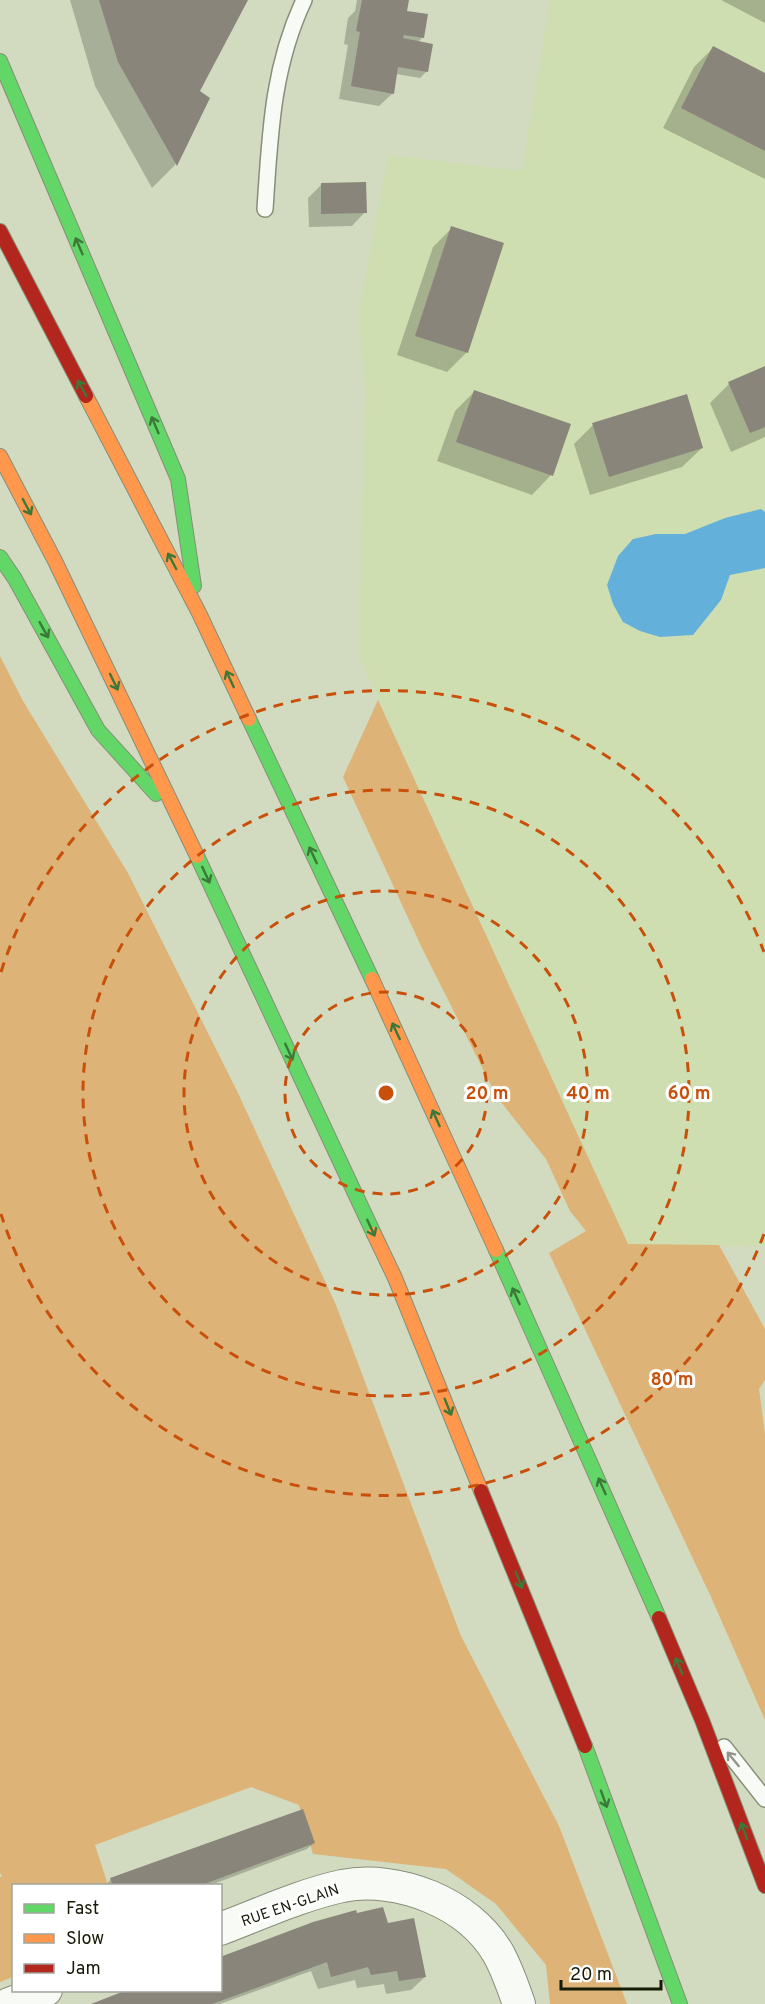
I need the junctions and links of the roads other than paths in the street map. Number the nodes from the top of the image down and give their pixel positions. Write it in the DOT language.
graph roads {
  1 [pos="304,0"];
  2 [pos="0,61"];
  3 [pos="265,209"];
  4 [pos="0,231"];
  5 [pos="0,456"];
  6 [pos="0,557"];
  7 [pos="199,613"];
  8 [pos="181,822"];
  9 [pos="702,1720"];
  10 [pos="765,1799"];
  11 [pos="765,1886"];
  12 [pos="222,1928"];
  13 [pos="41,1992"];
  14 [pos="9,2004"];
  15 [pos="519,2004"];
  16 [pos="681,2004"];
  1 -- 3 [label="lane"];
  7 -- 2 [label="highway, one-way"];
  7 -- 4 [label="highway, one-way"];
  5 -- 8 [label="highway, one-way"];
  6 -- 8 [label="highway, one-way"];
  9 -- 7 [label="highway, one-way"];
  8 -- 16 [label="highway, one-way"];
  10 -- 9 [label="lane, one-way"];
  11 -- 9 [label="highway, one-way"];
  12 -- 15 [label="street, RUE EN-GLAIN"];
  13 -- 14 [label="street"];
}
